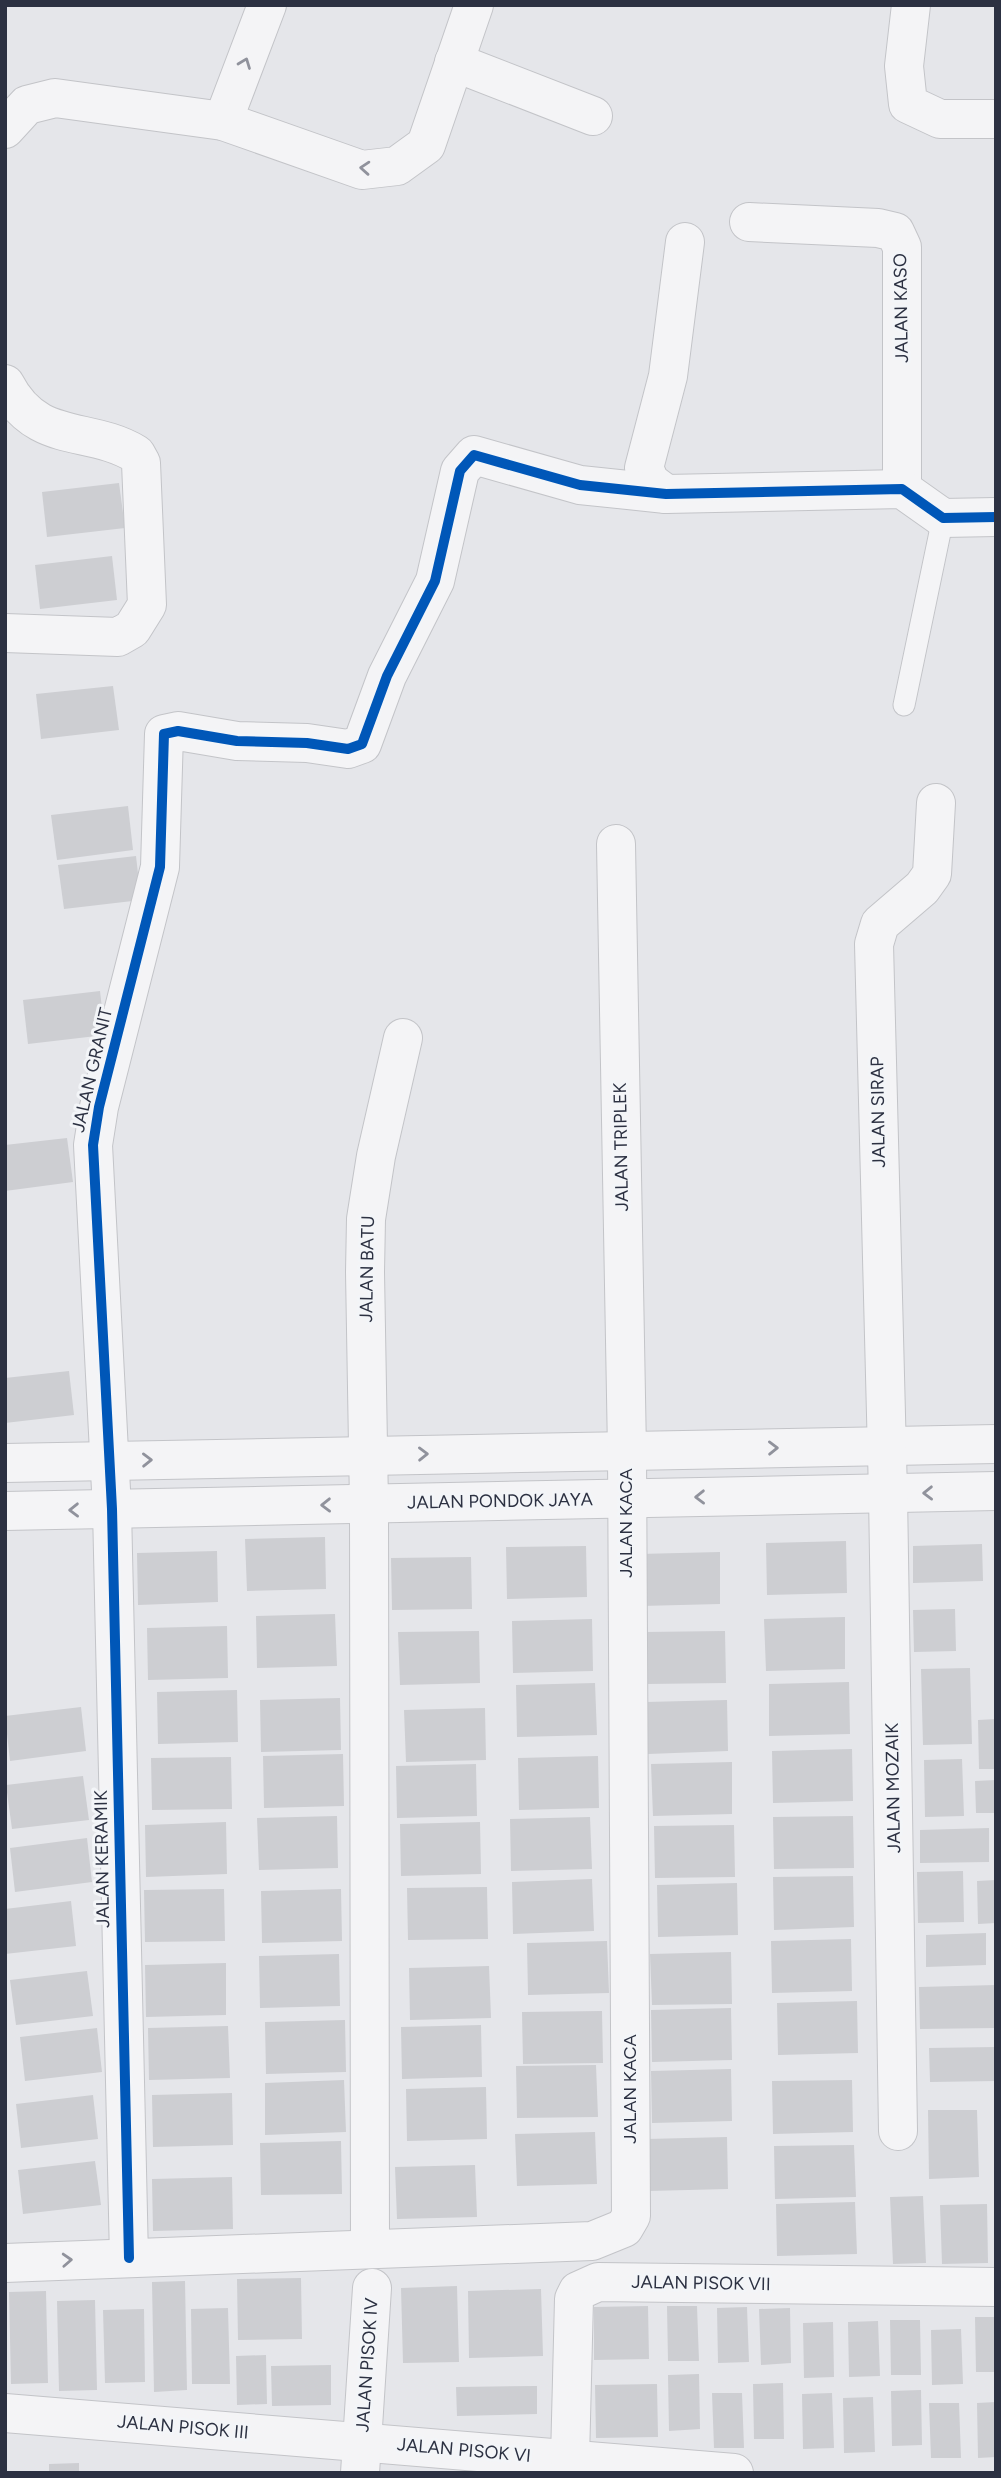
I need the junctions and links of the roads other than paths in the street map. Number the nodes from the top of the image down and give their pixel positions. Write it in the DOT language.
graph roads {
  1 [pos="267,5"];
  2 [pos="474,5"];
  3 [pos="911,5"];
  4 [pos="454,62"];
  5 [pos="593,116"];
  6 [pos="996,118"];
  7 [pos="223,121"];
  8 [pos="5,129"];
  9 [pos="749,222"];
  10 [pos="685,242"];
  11 [pos="5,384"];
  12 [pos="902,489"];
  13 [pos="666,494"];
  14 [pos="996,517"];
  15 [pos="943,518"];
  16 [pos="5,633"];
  17 [pos="904,705"];
  18 [pos="936,803"];
  19 [pos="616,844"];
  20 [pos="403,1038"];
  21 [pos="996,1444"];
  22 [pos="886,1446"];
  23 [pos="627,1451"];
  24 [pos="367,1455"];
  25 [pos="108,1461"];
  26 [pos="5,1462"];
  27 [pos="996,1492"];
  28 [pos="888,1493"];
  29 [pos="625,1499"];
  30 [pos="369,1504"];
  31 [pos="112,1509"];
  32 [pos="5,1511"];
  33 [pos="898,2131"];
  34 [pos="370,2249"];
  35 [pos="129,2258"];
  36 [pos="5,2263"];
  37 [pos="996,2287"];
  38 [pos="372,2288"];
  39 [pos="5,2413"];
  40 [pos="361,2457"];
  41 [pos="570,2459"];
  42 [pos="734,2473"];
  7 -- 1 [label="street, one-way"];
  2 -- 4 [label="street"];
  3 -- 6 [label="street"];
  4 -- 5 [label="street"];
  4 -- 7 [label="street, one-way"];
  7 -- 8 [label="street"];
  9 -- 12 [label="street, JALAN KASO"];
  10 -- 13 [label="street"];
  11 -- 16 [label="street"];
  12 -- 13 [label="street"];
  12 -- 15 [label="street"];
  13 -- 25 [label="street, JALAN GRANIT"];
  14 -- 15 [label="street"];
  15 -- 17 [label="lane"];
  18 -- 22 [label="street, JALAN SIRAP"];
  19 -- 23 [label="street, JALAN TRIPLEK"];
  20 -- 24 [label="street, JALAN BATU"];
  21 -- 22 [label="street"];
  23 -- 22 [label="street, one-way"];
  22 -- 28 [label="street, JALAN MOZAIK"];
  24 -- 23 [label="street, one-way"];
  23 -- 29 [label="street, JALAN KACA"];
  25 -- 24 [label="street, one-way"];
  24 -- 30 [label="street, JALAN BATU"];
  25 -- 26 [label="street"];
  25 -- 31 [label="street, JALAN KERAMIK"];
  27 -- 28 [label="street, JALAN PONDOK JAYA, one-way"];
  28 -- 29 [label="street, JALAN PONDOK JAYA, one-way"];
  28 -- 33 [label="street, JALAN MOZAIK"];
  29 -- 30 [label="street, JALAN PONDOK JAYA"];
  29 -- 34 [label="street, JALAN KACA"];
  30 -- 31 [label="street, JALAN PONDOK JAYA, one-way"];
  30 -- 34 [label="street, JALAN BATU"];
  31 -- 32 [label="street, JALAN PONDOK JAYA, one-way"];
  31 -- 35 [label="street, JALAN KERAMIK"];
  34 -- 35 [label="street, JALAN KACA"];
  36 -- 35 [label="street, JALAN KACA, one-way"];
  37 -- 41 [label="street, JALAN PISOK VII"];
  38 -- 40 [label="street, JALAN PISOK IV"];
  39 -- 40 [label="street, JALAN PISOK III"];
  40 -- 41 [label="street, JALAN PISOK VI"];
  41 -- 42 [label="street, JALAN PISOK VI"];
}
